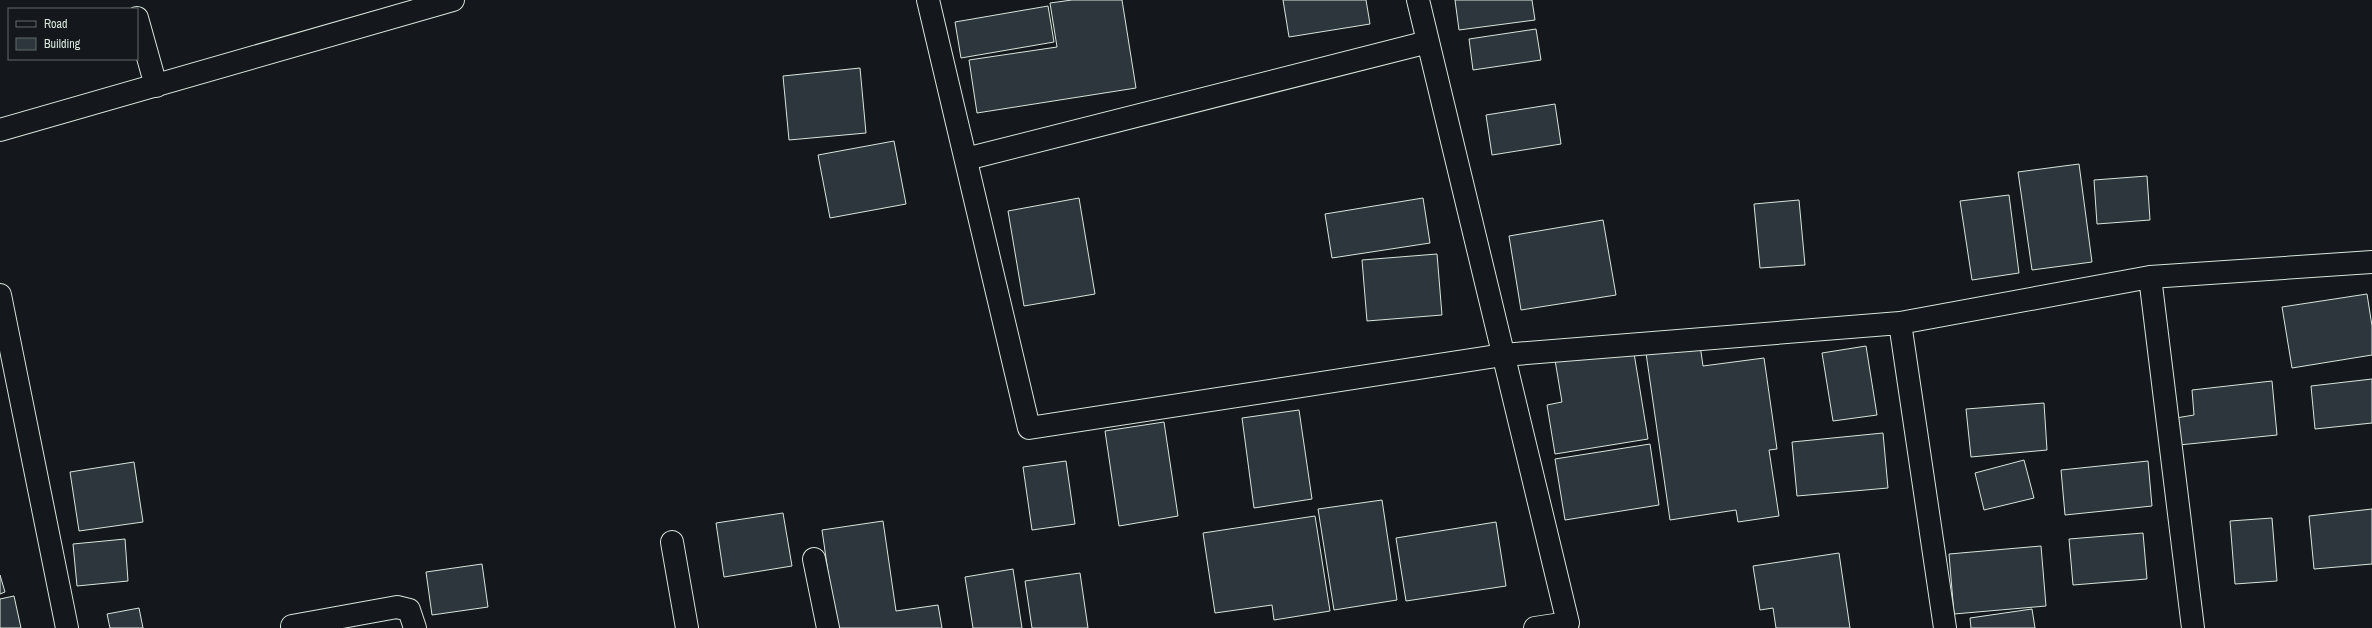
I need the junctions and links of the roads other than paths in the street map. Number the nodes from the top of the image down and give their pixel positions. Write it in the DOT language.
graph roads {
  1 [pos="453,0"];
  2 [pos="928,0"];
  3 [pos="1418,0"];
  4 [pos="138,22"];
  5 [pos="1428,42"];
  6 [pos="156,86"];
  7 [pos="0,130"];
  8 [pos="966,159"];
  9 [pos="2372,262"];
  10 [pos="2150,277"];
  11 [pos="0,295"];
  12 [pos="1900,323"];
  13 [pos="1503,354"];
  14 [pos="672,542"];
  15 [pos="814,559"];
  16 [pos="1568,625"];
  17 [pos="292,626"];
  18 [pos="66,628"];
  19 [pos="415,628"];
  20 [pos="687,628"];
  21 [pos="828,628"];
  22 [pos="1535,628"];
  23 [pos="1945,628"];
  24 [pos="2193,628"];
  1 -- 6 [label="street"];
  2 -- 8 [label="street"];
  3 -- 5 [label="street"];
  4 -- 6 [label="street"];
  5 -- 8 [label="street"];
  5 -- 13 [label="street"];
  6 -- 7 [label="street"];
  8 -- 13 [label="street"];
  9 -- 10 [label="street"];
  10 -- 12 [label="street"];
  10 -- 24 [label="street"];
  11 -- 18 [label="street"];
  12 -- 13 [label="street"];
  12 -- 23 [label="street"];
  13 -- 16 [label="street"];
  14 -- 20 [label="street"];
  15 -- 21 [label="street"];
  16 -- 22 [label="street"];
  17 -- 19 [label="street"];
}
